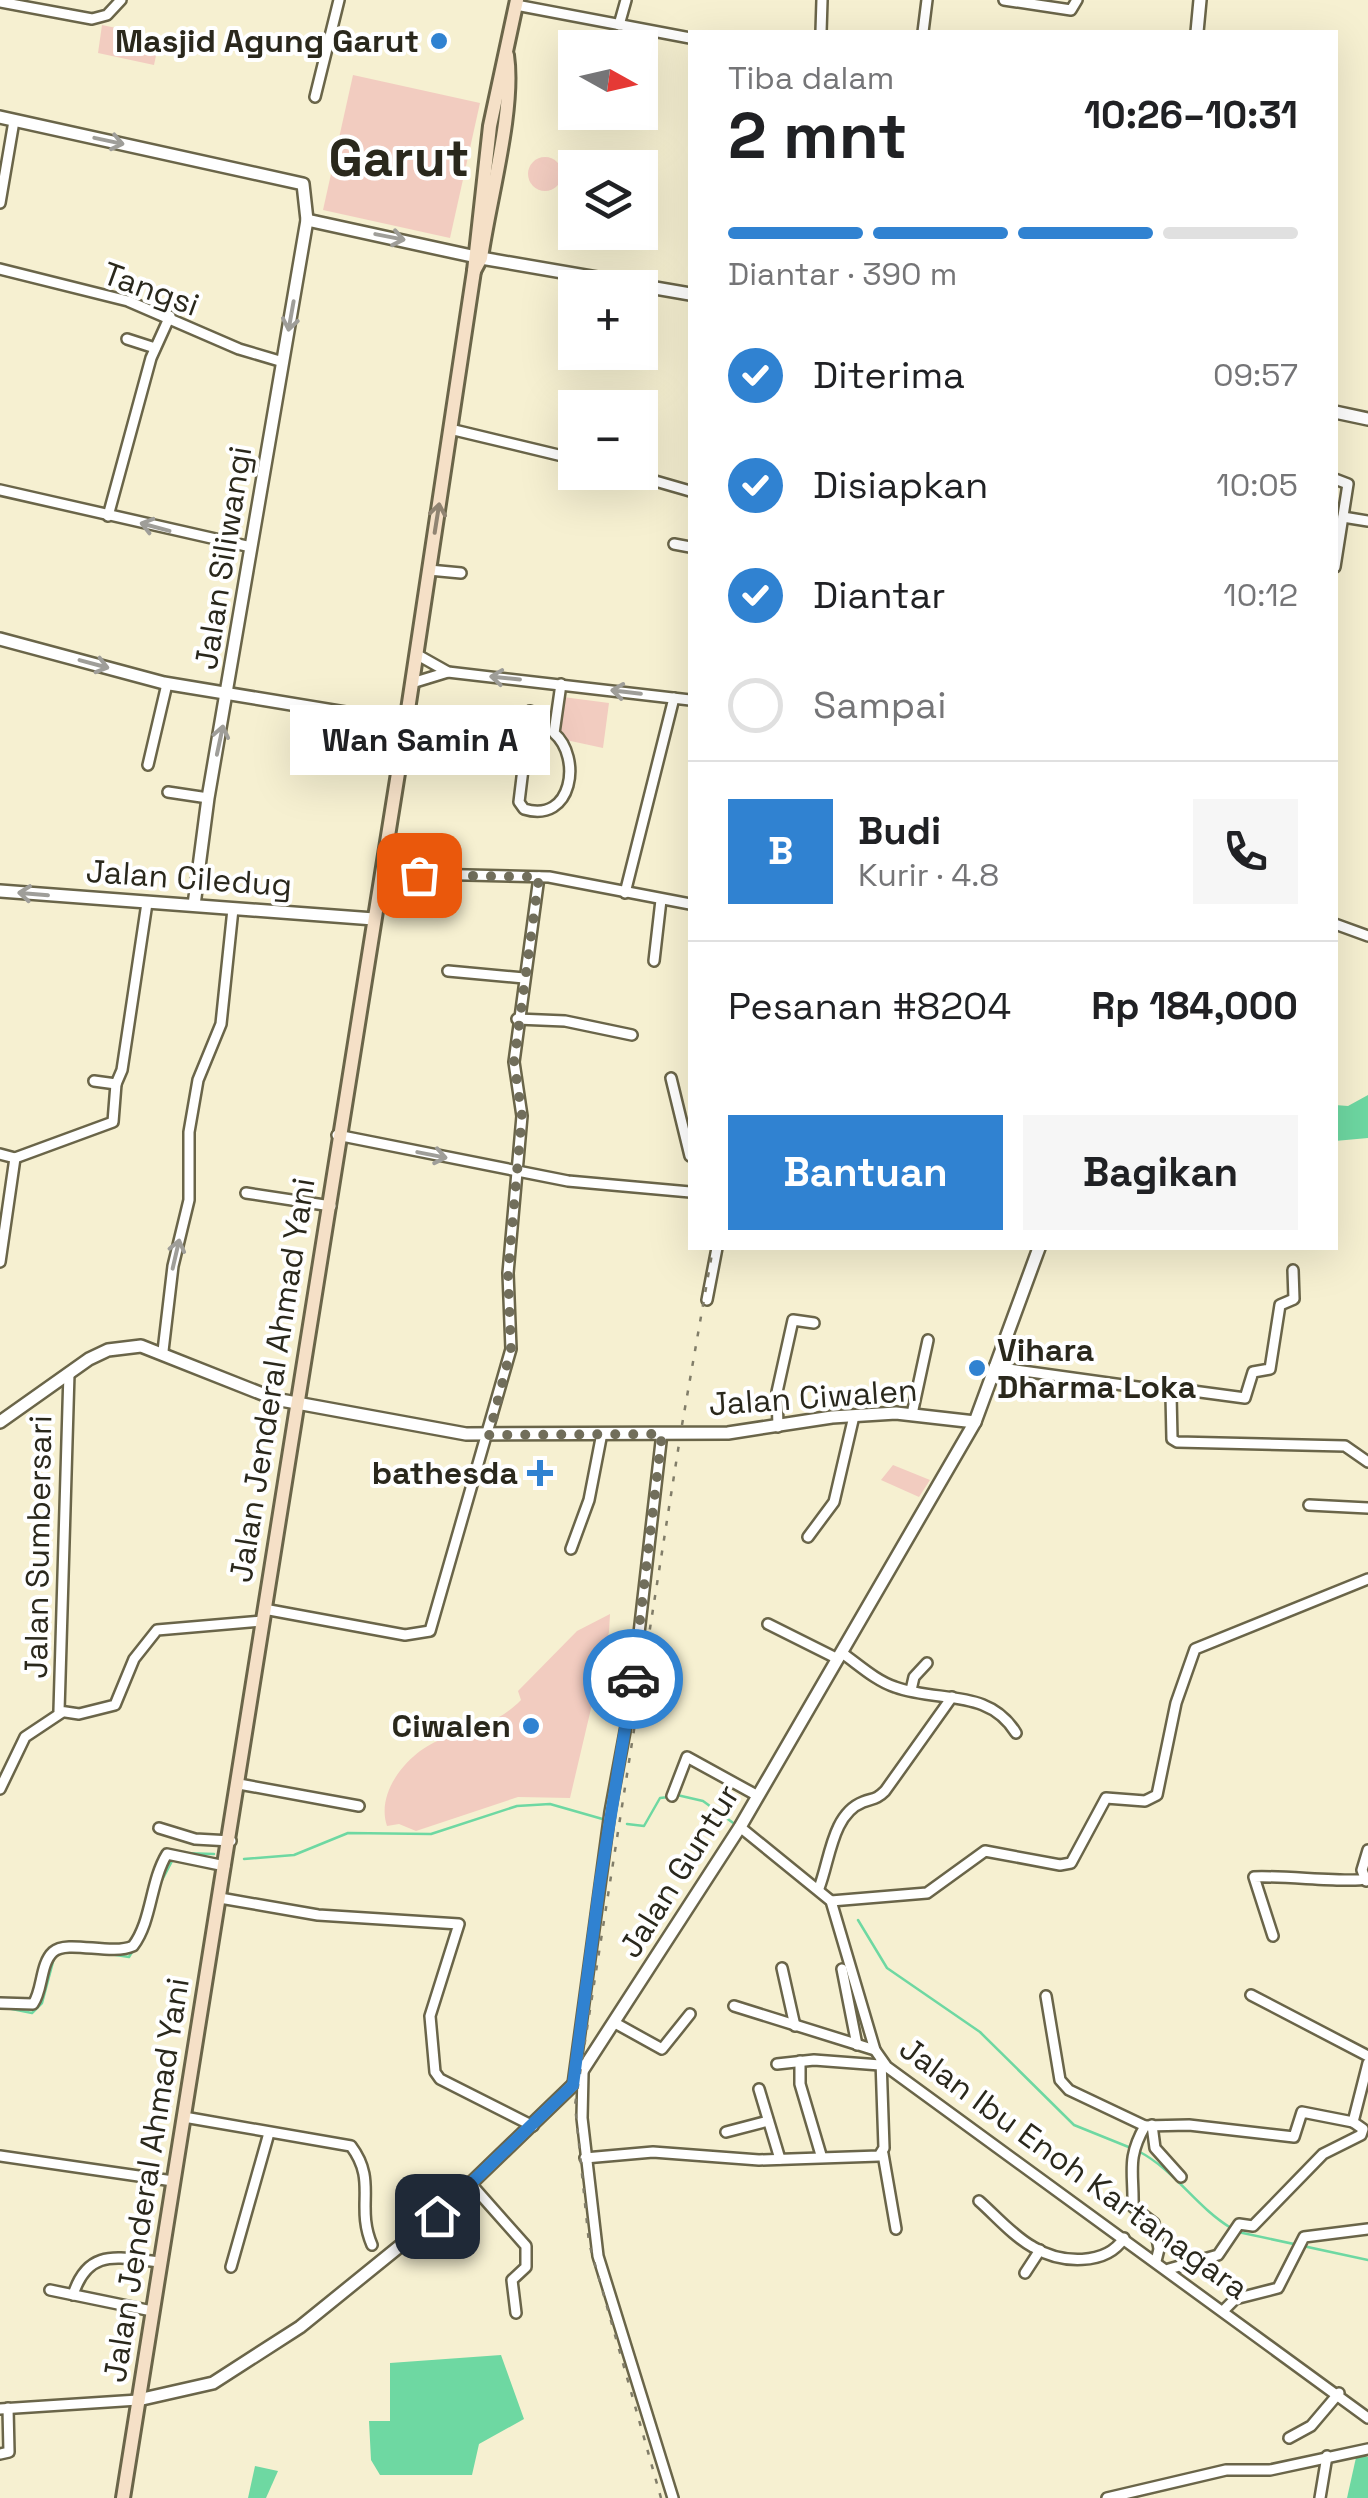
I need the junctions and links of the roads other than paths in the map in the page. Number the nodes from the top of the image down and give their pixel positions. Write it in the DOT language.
graph roads {
  1 [pos="121,0"];
  2 [pos="340,0"];
  3 [pos="626,0"];
  4 [pos="822,0"];
  5 [pos="927,0"];
  6 [pos="1004,0"];
  7 [pos="1077,0"];
  8 [pos="1200,0"];
  9 [pos="0,2"];
  10 [pos="517,2"];
  11 [pos="619,25"];
  12 [pos="820,30"];
  13 [pos="923,30"];
  14 [pos="1197,30"];
  15 [pos="688,38"];
  16 [pos="315,97"];
  17 [pos="0,118"];
  18 [pos="14,120"];
  19 [pos="0,203"];
  20 [pos="308,220"];
  21 [pos="477,257"];
  22 [pos="0,269"];
  23 [pos="688,294"];
  24 [pos="170,316"];
  25 [pos="127,339"];
  26 [pos="155,348"];
  27 [pos="283,362"];
  28 [pos="1338,413"];
  29 [pos="1368,419"];
  30 [pos="450,429"];
  31 [pos="558,455"];
  32 [pos="1338,480"];
  33 [pos="658,481"];
  34 [pos="688,489"];
  35 [pos="0,490"];
  36 [pos="108,516"];
  37 [pos="1343,518"];
  38 [pos="1368,521"];
  39 [pos="674,544"];
  40 [pos="250,546"];
  41 [pos="688,547"];
  42 [pos="1338,549"];
  43 [pos="429,570"];
  44 [pos="461,574"];
  45 [pos="0,639"];
  46 [pos="416,654"];
  47 [pos="448,672"];
  48 [pos="412,683"];
  49 [pos="167,684"];
  50 [pos="561,684"];
  51 [pos="229,694"];
  52 [pos="674,698"];
  53 [pos="688,700"];
  54 [pos="530,711"];
  55 [pos="406,722"];
  56 [pos="528,730"];
  57 [pos="554,732"];
  58 [pos="148,764"];
  59 [pos="168,792"];
  60 [pos="208,798"];
  61 [pos="382,872"];
  62 [pos="539,877"];
  63 [pos="0,892"];
  64 [pos="626,894"];
  65 [pos="661,900"];
  66 [pos="147,904"];
  67 [pos="688,904"];
  68 [pos="194,905"];
  69 [pos="232,909"];
  70 [pos="374,918"];
  71 [pos="1338,925"];
  72 [pos="1368,936"];
  73 [pos="654,961"];
  74 [pos="448,971"];
  75 [pos="524,978"];
  76 [pos="518,1020"];
  77 [pos="632,1035"];
  78 [pos="671,1078"];
  79 [pos="94,1081"];
  80 [pos="116,1084"];
  81 [pos="337,1135"];
  82 [pos="688,1148"];
  83 [pos="0,1154"];
  84 [pos="15,1158"];
  85 [pos="516,1172"];
  86 [pos="688,1192"];
  87 [pos="246,1193"];
  88 [pos="331,1206"];
  89 [pos="717,1250"];
  90 [pos="1038,1250"];
  91 [pos="0,1262"];
  92 [pos="1294,1270"];
  93 [pos="707,1300"];
  94 [pos="814,1323"];
  95 [pos="928,1340"];
  96 [pos="162,1350"];
  97 [pos="994,1367"];
  98 [pos="69,1373"];
  99 [pos="1169,1393"];
  100 [pos="298,1404"];
  101 [pos="912,1414"];
  102 [pos="854,1416"];
  103 [pos="0,1422"];
  104 [pos="975,1422"];
  105 [pos="778,1427"];
  106 [pos="602,1433"];
  107 [pos="662,1434"];
  108 [pos="489,1435"];
  109 [pos="1368,1462"];
  110 [pos="1308,1505"];
  111 [pos="1368,1508"];
  112 [pos="808,1536"];
  113 [pos="571,1548"];
  114 [pos="1368,1580"];
  115 [pos="263,1615"];
  116 [pos="768,1624"];
  117 [pos="840,1656"];
  118 [pos="927,1663"];
  119 [pos="910,1690"];
  120 [pos="952,1697"];
  121 [pos="61,1714"];
  122 [pos="1016,1732"];
  123 [pos="239,1784"];
  124 [pos="0,1789"];
  125 [pos="672,1796"];
  126 [pos="758,1796"];
  127 [pos="359,1806"];
  128 [pos="740,1827"];
  129 [pos="159,1828"];
  130 [pos="231,1842"];
  131 [pos="1368,1850"];
  132 [pos="227,1865"];
  133 [pos="1366,1880"];
  134 [pos="819,1888"];
  135 [pos="220,1898"];
  136 [pos="831,1901"];
  137 [pos="1273,1936"];
  138 [pos="782,1968"];
  139 [pos="842,1969"];
  140 [pos="1251,1995"];
  141 [pos="1046,1996"];
  142 [pos="0,2003"];
  143 [pos="734,2006"];
  144 [pos="690,2014"];
  145 [pos="615,2023"];
  146 [pos="796,2026"];
  147 [pos="856,2045"];
  148 [pos="879,2059"];
  149 [pos="800,2060"];
  150 [pos="1368,2060"];
  151 [pos="777,2064"];
  152 [pos="583,2073"];
  153 [pos="573,2085"];
  154 [pos="759,2089"];
  155 [pos="184,2116"];
  156 [pos="768,2121"];
  157 [pos="1353,2122"];
  158 [pos="534,2126"];
  159 [pos="1148,2126"];
  160 [pos="726,2132"];
  161 [pos="269,2133"];
  162 [pos="883,2154"];
  163 [pos="821,2155"];
  164 [pos="0,2156"];
  165 [pos="585,2158"];
  166 [pos="780,2159"];
  167 [pos="1182,2177"];
  168 [pos="173,2181"];
  169 [pos="471,2184"];
  170 [pos="979,2201"];
  171 [pos="1368,2229"];
  172 [pos="896,2230"];
  173 [pos="1124,2238"];
  174 [pos="1040,2250"];
  175 [pos="376,2251"];
  176 [pos="1156,2261"];
  177 [pos="160,2262"];
  178 [pos="232,2267"];
  179 [pos="1169,2269"];
  180 [pos="1024,2273"];
  181 [pos="50,2290"];
  182 [pos="72,2295"];
  183 [pos="1225,2310"];
  184 [pos="152,2311"];
  185 [pos="516,2313"];
  186 [pos="1339,2393"];
  187 [pos="138,2400"];
  188 [pos="4,2409"];
  189 [pos="1368,2418"];
  190 [pos="1289,2438"];
  191 [pos="1368,2449"];
  192 [pos="0,2454"];
  193 [pos="1326,2456"];
  194 [pos="124,2498"];
  195 [pos="675,2498"];
  196 [pos="1108,2498"];
  197 [pos="1320,2498"];
  1 -- 9 [label="street"];
  2 -- 16 [label="street"];
  3 -- 11 [label="street"];
  4 -- 12 [label="street"];
  5 -- 13 [label="street"];
  6 -- 7 [label="street"];
  8 -- 14 [label="street"];
  10 -- 11 [label="street"];
  10 -- 21 [label="main road, Jalan Jenderal Ahmad Yani"];
  11 -- 15 [label="street"];
  17 -- 18 [label="street"];
  18 -- 19 [label="street"];
  18 -- 20 [label="street, one-way"];
  20 -- 21 [label="street, one-way"];
  20 -- 27 [label="street, Jalan Siliwangi, one-way"];
  21 -- 23 [label="street"];
  21 -- 30 [label="main road, Jalan Jenderal Ahmad Yani"];
  22 -- 24 [label="street, Tangsi"];
  24 -- 26 [label="street"];
  24 -- 27 [label="street, Tangsi"];
  25 -- 26 [label="street"];
  26 -- 36 [label="street"];
  27 -- 40 [label="street, Jalan Siliwangi"];
  28 -- 29 [label="street"];
  30 -- 31 [label="street"];
  43 -- 30 [label="main road, Jalan Jenderal Ahmad Yani, one-way"];
  32 -- 37 [label="street"];
  33 -- 34 [label="street"];
  35 -- 36 [label="street"];
  40 -- 36 [label="street, one-way"];
  37 -- 38 [label="street"];
  37 -- 42 [label="street"];
  39 -- 41 [label="street"];
  40 -- 51 [label="street, Jalan Siliwangi"];
  43 -- 44 [label="street"];
  43 -- 46 [label="main road, Jalan Jenderal Ahmad Yani"];
  45 -- 49 [label="street, one-way"];
  46 -- 47 [label="street"];
  46 -- 48 [label="main road, Jalan Jenderal Ahmad Yani"];
  47 -- 48 [label="street"];
  50 -- 47 [label="street, one-way"];
  48 -- 55 [label="main road, Jalan Jenderal Ahmad Yani"];
  49 -- 51 [label="street"];
  49 -- 58 [label="street"];
  52 -- 50 [label="street, one-way"];
  50 -- 57 [label="street"];
  51 -- 55 [label="street"];
  60 -- 51 [label="street, Jalan Siliwangi, one-way"];
  52 -- 53 [label="street"];
  52 -- 64 [label="street"];
  54 -- 56 [label="street"];
  55 -- 61 [label="main road, Jalan Jenderal Ahmad Yani"];
  56 -- 57 [label="street"];
  56 -- 57 [label="street"];
  59 -- 60 [label="street"];
  60 -- 68 [label="street, Jalan Siliwangi"];
  61 -- 62 [label="street"];
  61 -- 70 [label="main road, Jalan Jenderal Ahmad Yani"];
  62 -- 64 [label="street"];
  62 -- 75 [label="street"];
  66 -- 63 [label="street, Jalan Ciledug, one-way"];
  64 -- 65 [label="street"];
  65 -- 67 [label="street"];
  65 -- 73 [label="street"];
  66 -- 68 [label="street, Jalan Ciledug"];
  66 -- 80 [label="street"];
  68 -- 69 [label="street, Jalan Ciledug"];
  69 -- 70 [label="street, Jalan Ciledug"];
  96 -- 69 [label="street, one-way"];
  70 -- 81 [label="main road, Jalan Jenderal Ahmad Yani"];
  71 -- 72 [label="street"];
  74 -- 75 [label="street"];
  75 -- 76 [label="street"];
  76 -- 77 [label="street"];
  76 -- 85 [label="street"];
  78 -- 82 [label="street"];
  79 -- 80 [label="street"];
  80 -- 84 [label="street"];
  81 -- 85 [label="street, one-way"];
  81 -- 88 [label="main road, Jalan Jenderal Ahmad Yani"];
  83 -- 84 [label="street"];
  84 -- 91 [label="street"];
  85 -- 86 [label="street"];
  85 -- 108 [label="street"];
  87 -- 88 [label="street"];
  88 -- 100 [label="main road, Jalan Jenderal Ahmad Yani"];
  89 -- 93 [label="street"];
  90 -- 97 [label="street, Jalan Guntur"];
  92 -- 99 [label="street"];
  94 -- 105 [label="street"];
  95 -- 101 [label="street"];
  96 -- 98 [label="street"];
  96 -- 100 [label="street, Jalan Ciwalen"];
  97 -- 99 [label="street"];
  97 -- 104 [label="street, Jalan Guntur"];
  98 -- 103 [label="street"];
  98 -- 121 [label="street, Jalan Sumbersari"];
  99 -- 109 [label="street"];
  100 -- 108 [label="street, Jalan Ciwalen"];
  100 -- 115 [label="main road, Jalan Jenderal Ahmad Yani"];
  101 -- 102 [label="street, Jalan Ciwalen"];
  101 -- 104 [label="street, Jalan Ciwalen"];
  102 -- 105 [label="street, Jalan Ciwalen"];
  102 -- 112 [label="street"];
  104 -- 117 [label="street, Jalan Guntur"];
  105 -- 107 [label="street, Jalan Ciwalen"];
  106 -- 107 [label="street, Jalan Ciwalen"];
  106 -- 108 [label="street, Jalan Ciwalen"];
  106 -- 113 [label="street"];
  107 -- 153 [label="street"];
  108 -- 115 [label="street"];
  110 -- 111 [label="street"];
  114 -- 136 [label="street"];
  115 -- 121 [label="street, Jalan Sumbersari"];
  115 -- 123 [label="main road, Jalan Jenderal Ahmad Yani"];
  116 -- 117 [label="street"];
  117 -- 119 [label="street"];
  117 -- 126 [label="street, Jalan Guntur"];
  118 -- 119 [label="street"];
  119 -- 120 [label="street"];
  120 -- 122 [label="street"];
  120 -- 134 [label="street"];
  121 -- 124 [label="street"];
  123 -- 127 [label="street"];
  123 -- 130 [label="main road, Jalan Jenderal Ahmad Yani"];
  125 -- 126 [label="street"];
  126 -- 128 [label="street, Jalan Guntur"];
  128 -- 134 [label="street, Jalan Ibu Enoh Kartanagara"];
  128 -- 145 [label="street, Jalan Guntur"];
  129 -- 130 [label="street"];
  130 -- 132 [label="main road, Jalan Jenderal Ahmad Yani"];
  131 -- 133 [label="street"];
  132 -- 135 [label="main road, Jalan Jenderal Ahmad Yani"];
  132 -- 142 [label="street"];
  133 -- 137 [label="street"];
  134 -- 136 [label="street, Jalan Ibu Enoh Kartanagara"];
  135 -- 155 [label="main road, Jalan Jenderal Ahmad Yani"];
  135 -- 158 [label="street"];
  136 -- 148 [label="street, Jalan Ibu Enoh Kartanagara"];
  138 -- 146 [label="street"];
  139 -- 147 [label="street"];
  140 -- 150 [label="street"];
  141 -- 159 [label="street"];
  143 -- 146 [label="street"];
  144 -- 145 [label="street"];
  145 -- 152 [label="street, Jalan Guntur"];
  146 -- 147 [label="street"];
  147 -- 148 [label="street"];
  148 -- 149 [label="street"];
  148 -- 162 [label="street"];
  148 -- 173 [label="street, Jalan Ibu Enoh Kartanagara"];
  149 -- 151 [label="street"];
  149 -- 163 [label="street"];
  150 -- 157 [label="street"];
  152 -- 153 [label="street, Jalan Guntur"];
  152 -- 165 [label="street"];
  153 -- 158 [label="street, Jalan Guntur"];
  154 -- 156 [label="street"];
  155 -- 161 [label="street"];
  155 -- 168 [label="main road, Jalan Jenderal Ahmad Yani"];
  156 -- 160 [label="street"];
  156 -- 166 [label="street"];
  157 -- 159 [label="street"];
  157 -- 179 [label="street"];
  158 -- 169 [label="street, Jalan Guntur"];
  159 -- 167 [label="street"];
  159 -- 176 [label="street"];
  161 -- 175 [label="street"];
  161 -- 178 [label="street"];
  162 -- 163 [label="street"];
  162 -- 172 [label="street"];
  163 -- 166 [label="street"];
  164 -- 168 [label="street"];
  165 -- 166 [label="street"];
  165 -- 195 [label="street"];
  168 -- 177 [label="main road, Jalan Jenderal Ahmad Yani"];
  169 -- 175 [label="street, Jalan Guntur"];
  169 -- 185 [label="street"];
  170 -- 174 [label="street"];
  171 -- 183 [label="street"];
  173 -- 174 [label="street"];
  173 -- 176 [label="street, Jalan Ibu Enoh Kartanagara"];
  174 -- 180 [label="street"];
  175 -- 187 [label="street, Jalan Guntur"];
  176 -- 179 [label="street, Jalan Ibu Enoh Kartanagara"];
  177 -- 182 [label="street"];
  177 -- 184 [label="main road, Jalan Jenderal Ahmad Yani"];
  179 -- 183 [label="street, Jalan Ibu Enoh Kartanagara"];
  181 -- 182 [label="street"];
  182 -- 184 [label="street"];
  183 -- 186 [label="street, Jalan Ibu Enoh Kartanagara"];
  184 -- 187 [label="main road, Jalan Jenderal Ahmad Yani"];
  186 -- 189 [label="street, Jalan Ibu Enoh Kartanagara"];
  186 -- 190 [label="street"];
  187 -- 188 [label="street"];
  187 -- 194 [label="main road, Jalan Jenderal Ahmad Yani"];
  188 -- 192 [label="street"];
  191 -- 193 [label="street"];
  193 -- 196 [label="street"];
  193 -- 197 [label="street"];
}
